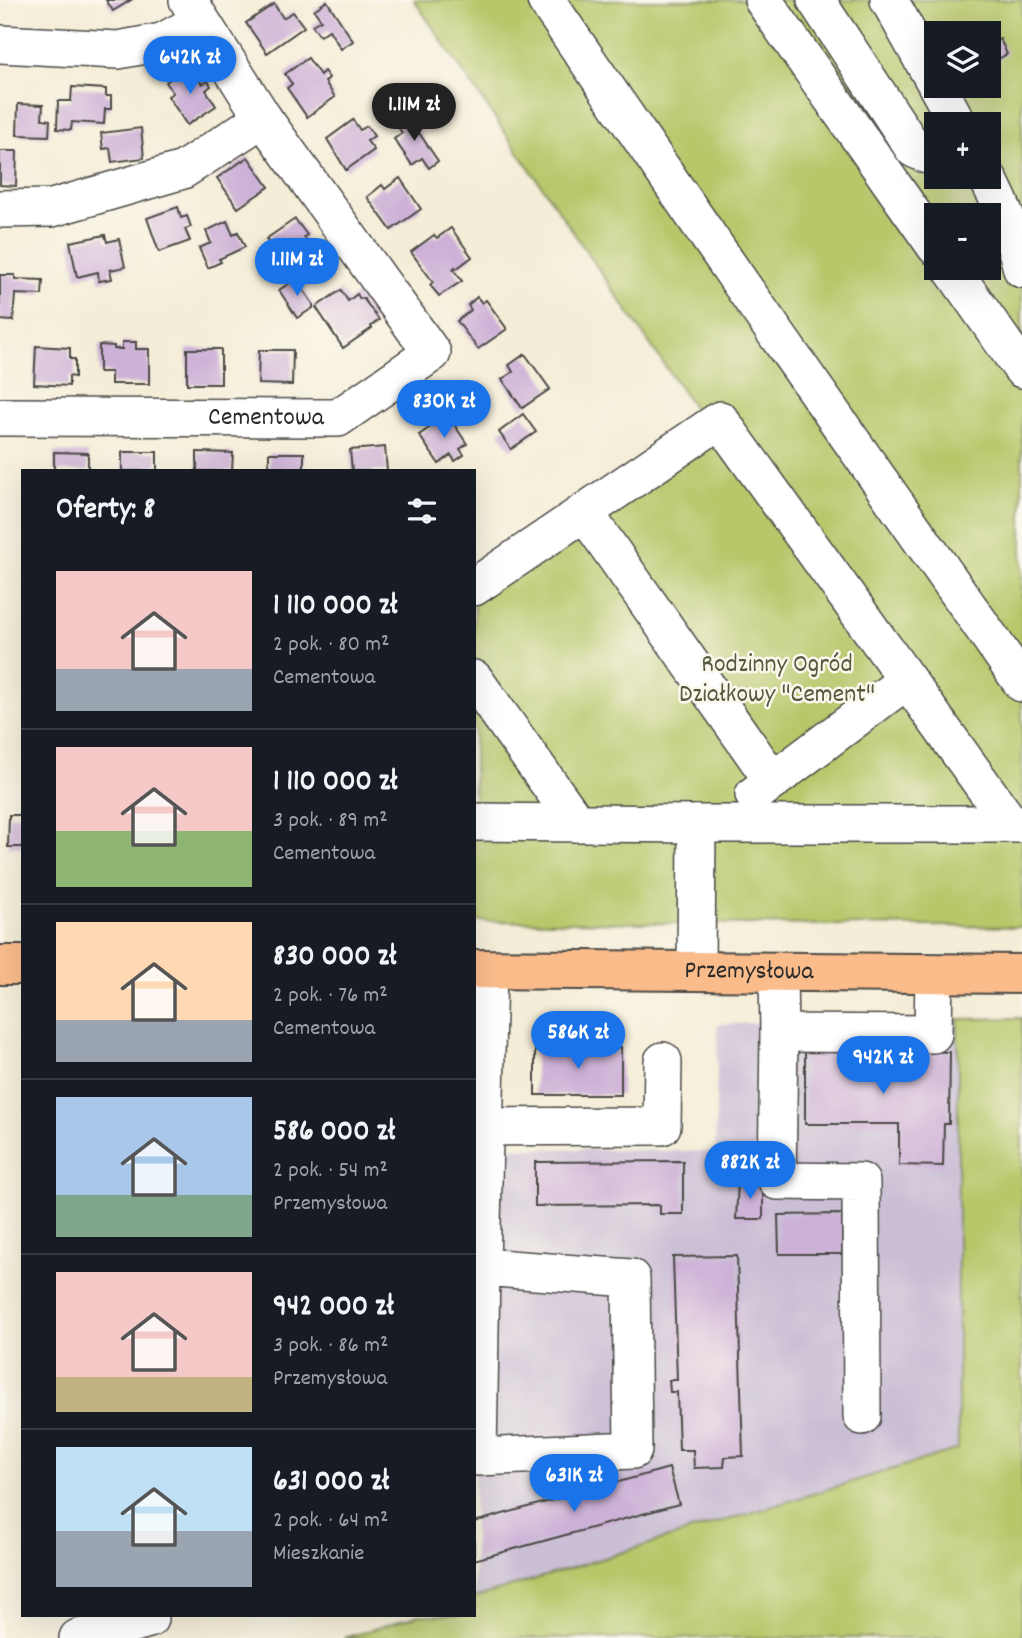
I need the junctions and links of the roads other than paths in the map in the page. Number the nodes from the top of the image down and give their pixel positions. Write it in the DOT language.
graph roads {
  1 [pos="546,0"];
  2 [pos="763,0"];
  3 [pos="787,0"];
  4 [pos="816,0"];
  5 [pos="889,0"];
  6 [pos="194,11"];
  7 [pos="0,44"];
  8 [pos="924,62"];
  9 [pos="264,118"];
  10 [pos="924,153"];
  11 [pos="992,189"];
  12 [pos="926,203"];
  13 [pos="0,209"];
  14 [pos="924,230"];
  15 [pos="1022,269"];
  16 [pos="959,280"];
  17 [pos="981,280"];
  18 [pos="1022,337"];
  19 [pos="1022,369"];
  20 [pos="0,416"];
  21 [pos="584,512"];
  22 [pos="476,586"];
  23 [pos="907,680"];
  24 [pos="476,682"];
  25 [pos="1022,683"];
  26 [pos="772,781"];
  27 [pos="476,822"];
  28 [pos="577,823"];
  29 [pos="707,823"];
  30 [pos="1016,823"];
  31 [pos="0,965"];
  32 [pos="21,965"];
  33 [pos="481,969"];
  34 [pos="696,971"];
  35 [pos="779,971"];
  36 [pos="934,973"];
  37 [pos="1022,974"];
  38 [pos="779,1033"];
  39 [pos="663,1061"];
  40 [pos="479,1126"];
  41 [pos="477,1268"];
  42 [pos="862,1416"];
  43 [pos="150,1617"];
  44 [pos="78,1638"];
  1 -- 25 [label="street"];
  2 -- 14 [label="street"];
  3 -- 12 [label="street"];
  4 -- 10 [label="street"];
  5 -- 8 [label="street"];
  6 -- 7 [label="street, Cementowa"];
  6 -- 9 [label="street, Cementowa"];
  9 -- 13 [label="street"];
  9 -- 20 [label="street, Cementowa"];
  11 -- 15 [label="street"];
  16 -- 19 [label="street"];
  17 -- 18 [label="street"];
  21 -- 22 [label="street"];
  21 -- 23 [label="street"];
  21 -- 26 [label="street"];
  23 -- 26 [label="street"];
  23 -- 30 [label="street"];
  24 -- 28 [label="street"];
  26 -- 29 [label="street"];
  27 -- 28 [label="street"];
  28 -- 29 [label="street"];
  29 -- 30 [label="street"];
  29 -- 34 [label="street"];
  31 -- 32 [label="main road"];
  33 -- 34 [label="main road, Przemysłowa"];
  33 -- 40 [label="street"];
  34 -- 35 [label="main road, Przemysłowa"];
  35 -- 36 [label="main road, Przemysłowa"];
  35 -- 38 [label="street"];
  36 -- 37 [label="main road, Przemysłowa"];
  36 -- 38 [label="street"];
  38 -- 42 [label="street"];
  39 -- 40 [label="street"];
  40 -- 41 [label="street"];
  41 -- 41 [label="street"];
  43 -- 44 [label="street"];
}
